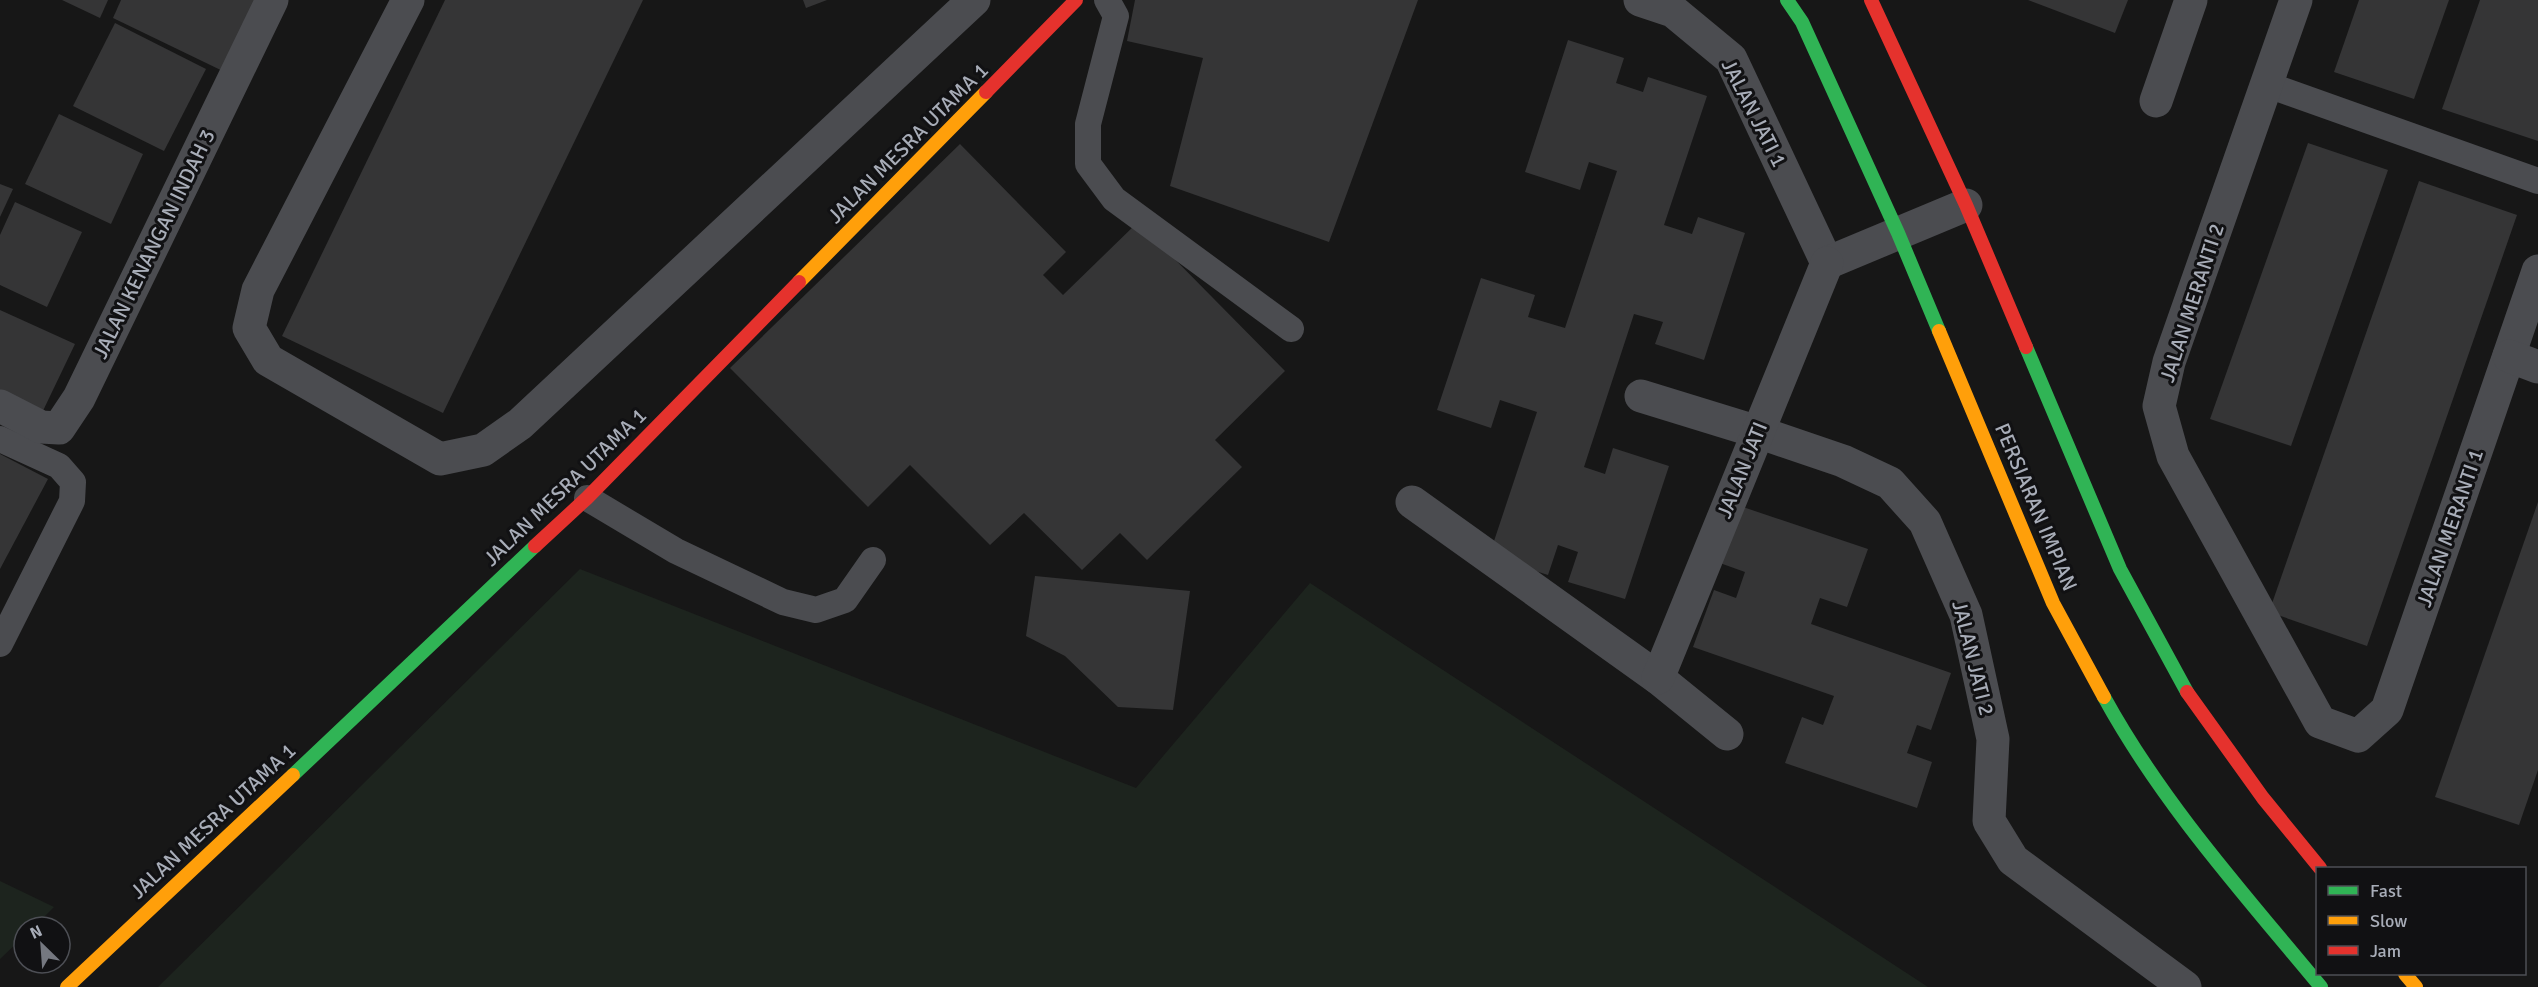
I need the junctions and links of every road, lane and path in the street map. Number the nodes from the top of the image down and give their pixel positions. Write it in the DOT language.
graph roads {
  1 [pos="272,0"];
  2 [pos="408,0"];
  3 [pos="974,0"];
  4 [pos="1077,0"];
  5 [pos="1107,0"];
  6 [pos="1640,0"];
  7 [pos="1787,0"];
  8 [pos="1871,0"];
  9 [pos="2191,0"];
  10 [pos="2296,0"];
  11 [pos="2268,85"];
  12 [pos="2156,102"];
  13 [pos="2538,181"];
  14 [pos="1966,205"];
  15 [pos="1898,233"];
  16 [pos="1827,263"];
  17 [pos="2538,271"];
  18 [pos="1291,329"];
  19 [pos="2523,361"];
  20 [pos="1641,396"];
  21 [pos="0,406"];
  22 [pos="1758,432"];
  23 [pos="0,440"];
  24 [pos="587,498"];
  25 [pos="1412,502"];
  26 [pos="873,560"];
  27 [pos="0,644"];
  28 [pos="1658,678"];
  29 [pos="2320,723"];
  30 [pos="1727,734"];
  31 [pos="2319,867"];
  32 [pos="2406,975"];
  33 [pos="67,987"];
  34 [pos="2184,987"];
  35 [pos="2321,987"];
  36 [pos="2416,987"];
  1 -- 21 [label="street, JALAN KENANGAN INDAH 3"];
  2 -- 3 [label="street"];
  4 -- 24 [label="street, JALAN MESRA UTAMA 1"];
  5 -- 18 [label="lane"];
  6 -- 16 [label="street, JALAN JATI 1"];
  7 -- 15 [label="street, PERSIARAN IMPIAN"];
  8 -- 14 [label="street"];
  9 -- 12 [label="street"];
  10 -- 11 [label="street, JALAN MERANTI 2"];
  11 -- 13 [label="lane"];
  11 -- 29 [label="street, JALAN MERANTI 2"];
  14 -- 15 [label="street"];
  14 -- 31 [label="street"];
  15 -- 16 [label="street"];
  15 -- 35 [label="street, PERSIARAN IMPIAN"];
  16 -- 22 [label="street, JALAN JATI"];
  17 -- 19 [label="street, JALAN MERANTI 1"];
  19 -- 29 [label="street, JALAN MERANTI 1"];
  20 -- 22 [label="street, JALAN JATI 2"];
  22 -- 28 [label="street, JALAN JATI"];
  22 -- 34 [label="street, JALAN JATI 2"];
  23 -- 27 [label="lane"];
  24 -- 26 [label="lane"];
  24 -- 33 [label="street, JALAN MESRA UTAMA 1"];
  25 -- 28 [label="street"];
  28 -- 30 [label="street"];
  32 -- 36 [label="street"];
}
